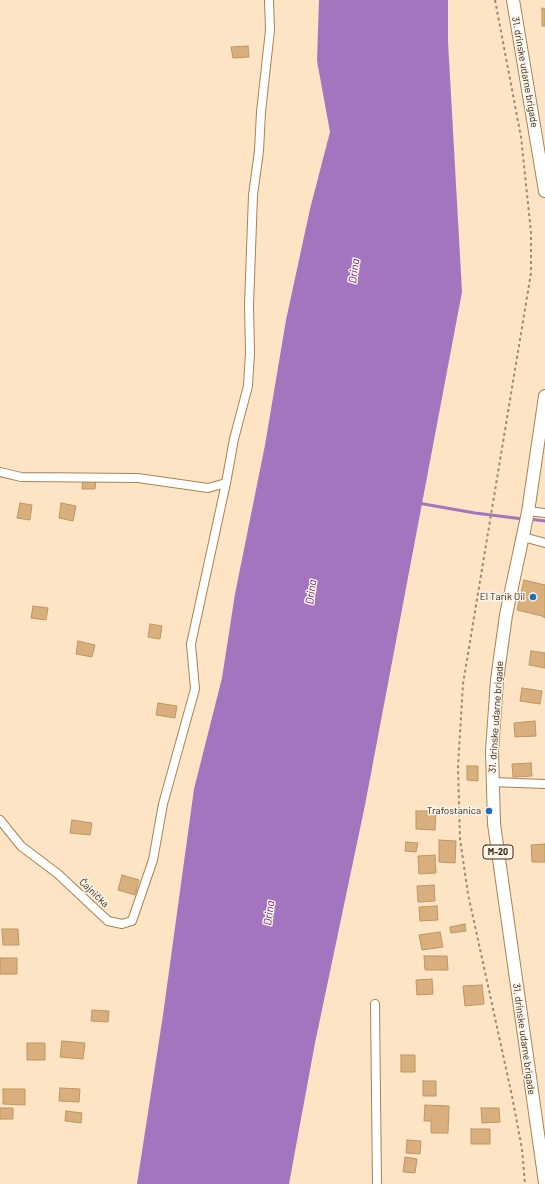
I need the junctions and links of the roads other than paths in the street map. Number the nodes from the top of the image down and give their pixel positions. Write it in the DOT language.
graph roads {
  1 [pos="268,0"];
  2 [pos="513,0"];
  3 [pos="545,191"];
  4 [pos="545,396"];
  5 [pos="0,472"];
  6 [pos="226,483"];
  7 [pos="545,513"];
  8 [pos="527,515"];
  9 [pos="523,537"];
  10 [pos="545,543"];
  11 [pos="492,782"];
  12 [pos="545,784"];
  13 [pos="0,820"];
  14 [pos="375,1004"];
  15 [pos="545,1183"];
  16 [pos="377,1184"];
  1 -- 6 [label="street"];
  2 -- 3 [label="main road, 31. drinske udarne brigade"];
  4 -- 8 [label="main road, 31. drinske udarne brigade / M-20"];
  5 -- 6 [label="street"];
  6 -- 13 [label="street, Čajnička"];
  7 -- 8 [label="street"];
  8 -- 9 [label="main road, 31. drinske udarne brigade / M-20"];
  9 -- 10 [label="street"];
  9 -- 11 [label="main road, 31. drinske udarne brigade / M-20"];
  11 -- 12 [label="street"];
  11 -- 15 [label="main road, 31. drinske udarne brigade / M-20"];
  14 -- 16 [label="street"];
}
